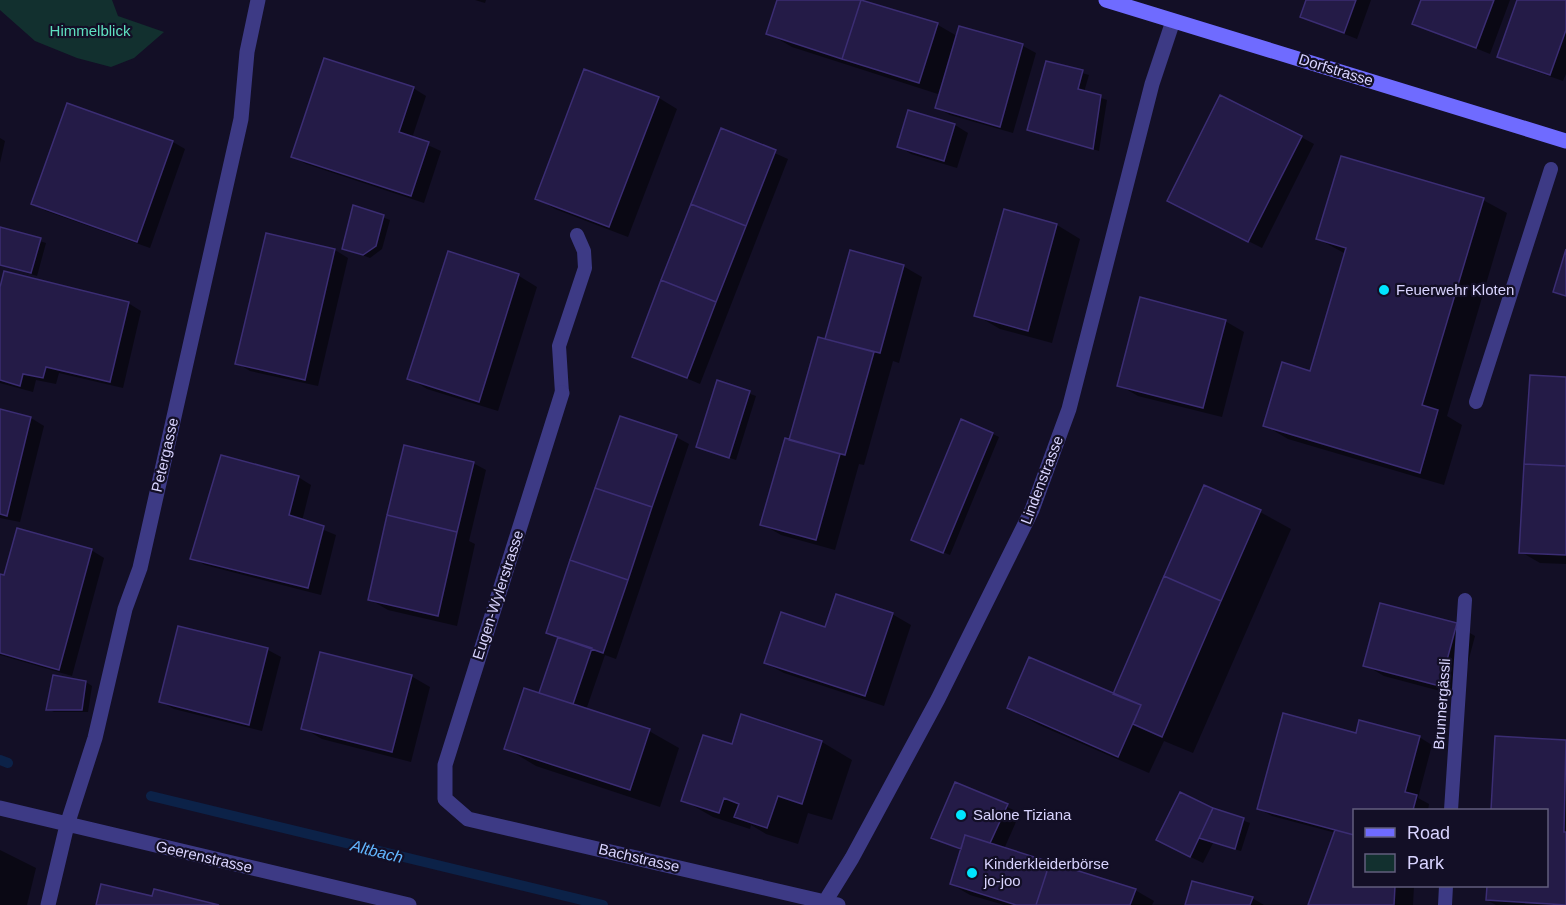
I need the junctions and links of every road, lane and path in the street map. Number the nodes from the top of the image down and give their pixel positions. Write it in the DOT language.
graph roads {
  1 [pos="258,0"];
  2 [pos="1106,0"];
  3 [pos="1173,21"];
  4 [pos="1566,141"];
  5 [pos="1551,169"];
  6 [pos="577,235"];
  7 [pos="562,393"];
  8 [pos="1476,402"];
  9 [pos="1466,600"];
  10 [pos="446,799"];
  11 [pos="0,808"];
  12 [pos="1451,809"];
  13 [pos="67,825"];
  14 [pos="1446,887"];
  15 [pos="829,903"];
  16 [pos="48,905"];
  17 [pos="409,905"];
  18 [pos="1445,905"];
  1 -- 13 [label="street, Petergasse"];
  2 -- 3 [label="main road, Dorfstrasse"];
  3 -- 4 [label="main road, Dorfstrasse"];
  3 -- 15 [label="street, Lindenstrasse"];
  5 -- 8 [label="lane"];
  6 -- 7 [label="lane"];
  7 -- 10 [label="street, Eugen-Wylerstrasse"];
  9 -- 12 [label="lane, Brunnergässli"];
  10 -- 15 [label="street, Bachstrasse"];
  11 -- 13 [label="street, Geerenstrasse"];
  13 -- 16 [label="street, Petergasse"];
  13 -- 17 [label="street, Geerenstrasse"];
  14 -- 18 [label="lane"];
}
